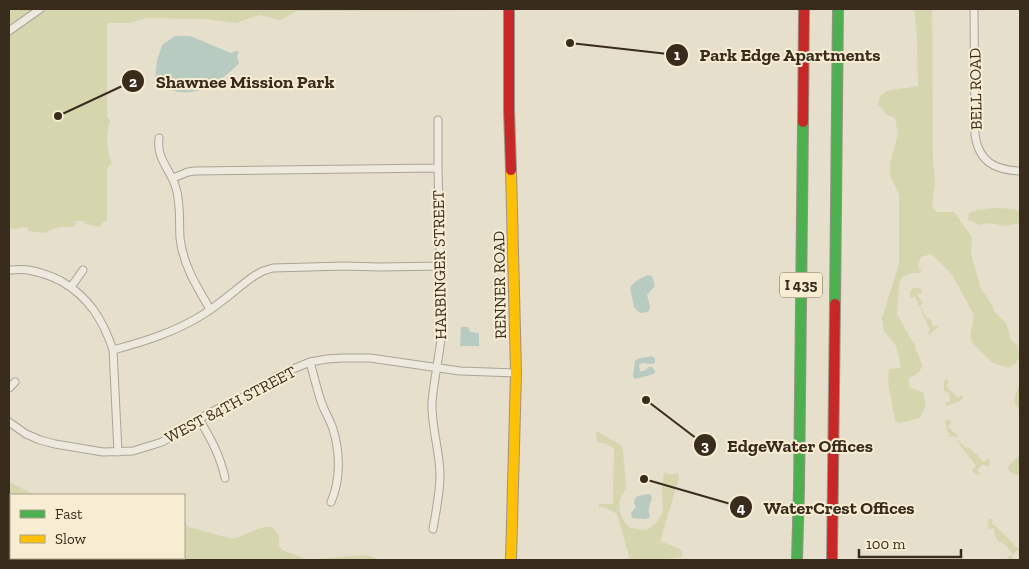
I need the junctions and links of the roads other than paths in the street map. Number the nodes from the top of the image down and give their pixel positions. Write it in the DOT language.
graph roads {
  1 [pos="40,9"];
  2 [pos="509,9"];
  3 [pos="804,9"];
  4 [pos="838,9"];
  5 [pos="974,9"];
  6 [pos="9,31"];
  7 [pos="438,120"];
  8 [pos="159,138"];
  9 [pos="438,168"];
  10 [pos="1020,171"];
  11 [pos="172,178"];
  12 [pos="440,266"];
  13 [pos="9,270"];
  14 [pos="83,270"];
  15 [pos="71,287"];
  16 [pos="210,309"];
  17 [pos="113,350"];
  18 [pos="310,362"];
  19 [pos="437,368"];
  20 [pos="516,373"];
  21 [pos="15,382"];
  22 [pos="9,388"];
  23 [pos="199,419"];
  24 [pos="9,422"];
  25 [pos="118,452"];
  26 [pos="225,478"];
  27 [pos="331,502"];
  28 [pos="432,529"];
  29 [pos="511,560"];
  30 [pos="797,560"];
  31 [pos="832,560"];
  1 -- 6 [label="street"];
  2 -- 20 [label="main road, RENNER ROAD"];
  3 -- 30 [label="main road, I 435"];
  4 -- 31 [label="main road, I 435"];
  5 -- 10 [label="street, BELL ROAD"];
  7 -- 9 [label="street, HARBINGER STREET"];
  8 -- 11 [label="street"];
  9 -- 11 [label="street"];
  9 -- 12 [label="street, HARBINGER STREET"];
  11 -- 16 [label="street"];
  12 -- 16 [label="street"];
  12 -- 19 [label="street, HARBINGER STREET"];
  13 -- 15 [label="street"];
  14 -- 15 [label="street"];
  15 -- 17 [label="street"];
  16 -- 17 [label="street"];
  17 -- 25 [label="street"];
  18 -- 19 [label="street, WEST 84TH STREET"];
  18 -- 23 [label="street, WEST 84TH STREET"];
  18 -- 27 [label="street"];
  19 -- 20 [label="street, WEST 84TH STREET"];
  19 -- 28 [label="street, HARBINGER STREET"];
  20 -- 29 [label="main road, RENNER ROAD"];
  21 -- 22 [label="street"];
  23 -- 25 [label="street, WEST 84TH STREET"];
  23 -- 26 [label="street"];
  24 -- 25 [label="street, WEST 84TH STREET"];
}
